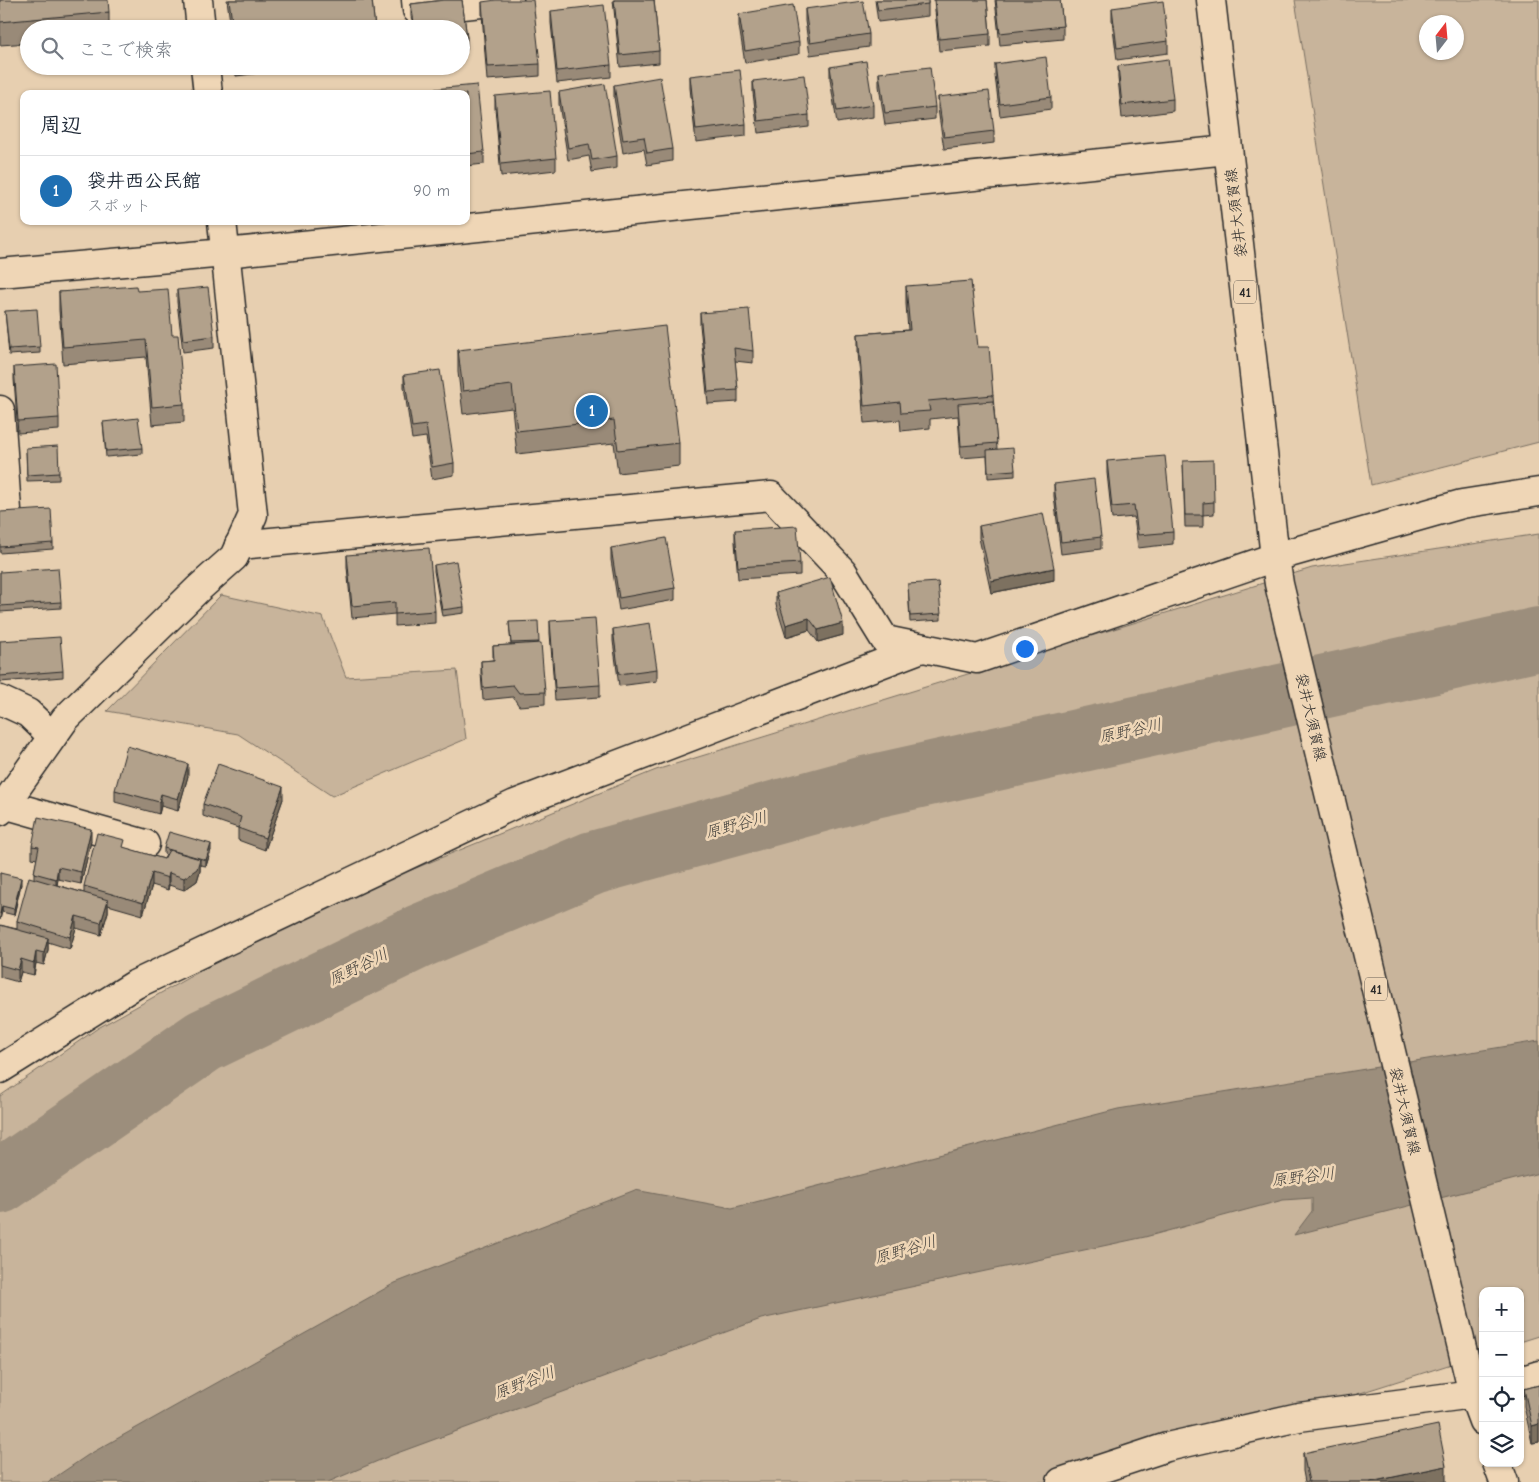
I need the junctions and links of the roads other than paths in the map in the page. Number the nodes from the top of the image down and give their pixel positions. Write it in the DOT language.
graph roads {
  1 [pos="198,0"];
  2 [pos="416,0"];
  3 [pos="509,0"];
  4 [pos="1211,0"];
  5 [pos="200,20"];
  6 [pos="206,75"];
  7 [pos="208,90"];
  8 [pos="1228,150"];
  9 [pos="222,225"];
  10 [pos="225,253"];
  11 [pos="0,273"];
  12 [pos="0,410"];
  13 [pos="1539,492"];
  14 [pos="0,511"];
  15 [pos="239,546"];
  16 [pos="1275,557"];
  17 [pos="922,648"];
  18 [pos="0,700"];
  19 [pos="52,736"];
  20 [pos="2,807"];
  21 [pos="145,844"];
  22 [pos="0,1069"];
  23 [pos="1539,1375"];
  24 [pos="1524,1380"];
  25 [pos="1478,1392"];
  26 [pos="1499,1467"];
  27 [pos="1061,1482"];
  28 [pos="1504,1482"];
  1 -- 5 [label="street"];
  2 -- 3 [label="street"];
  4 -- 8 [label="street, 袋井大須賀線 / 41"];
  6 -- 7 [label="street"];
  8 -- 10 [label="street"];
  8 -- 16 [label="street, 袋井大須賀線 / 41"];
  9 -- 10 [label="street"];
  10 -- 11 [label="street"];
  10 -- 15 [label="street"];
  12 -- 14 [label="street"];
  13 -- 16 [label="street"];
  15 -- 17 [label="street"];
  15 -- 19 [label="street"];
  16 -- 17 [label="street"];
  16 -- 25 [label="street, 袋井大須賀線 / 41"];
  17 -- 22 [label="street"];
  18 -- 19 [label="street"];
  19 -- 20 [label="street"];
  20 -- 21 [label="street"];
  23 -- 24 [label="street"];
  25 -- 27 [label="street"];
  26 -- 28 [label="street"];
}
